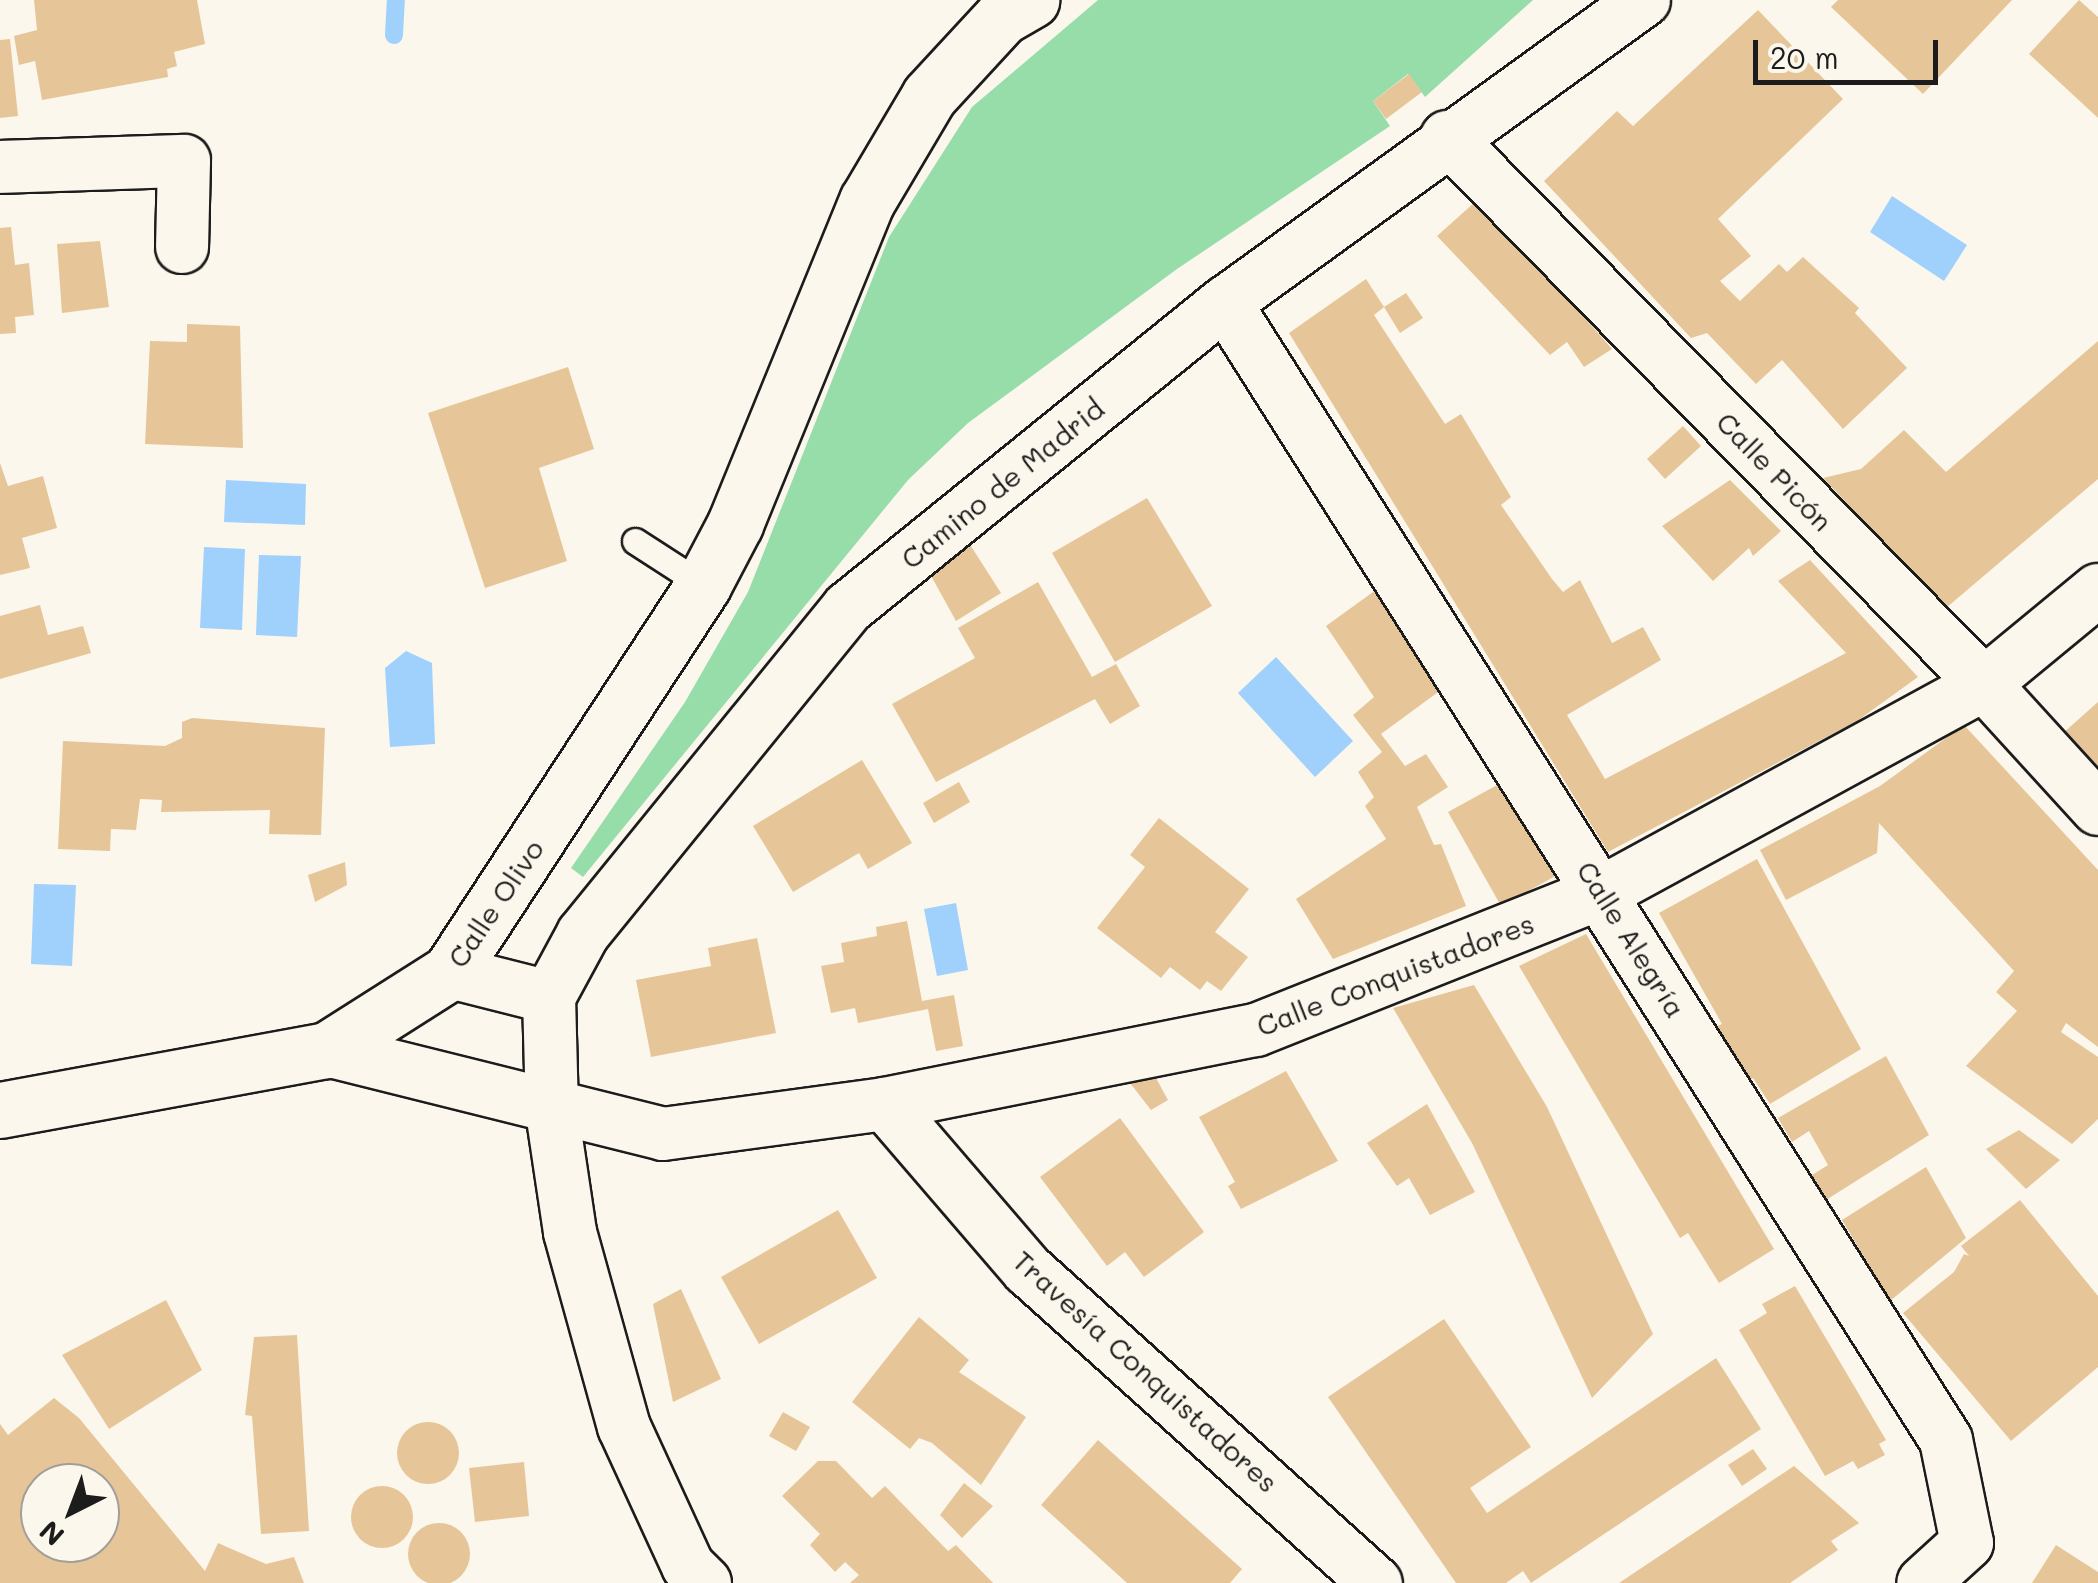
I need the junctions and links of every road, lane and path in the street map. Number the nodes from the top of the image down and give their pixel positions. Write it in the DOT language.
graph roads {
  1 [pos="1032,0"];
  2 [pos="1621,7"];
  3 [pos="1447,138"];
  4 [pos="0,167"];
  5 [pos="182,247"];
  6 [pos="1225,303"];
  7 [pos="635,541"];
  8 [pos="704,585"];
  9 [pos="2098,590"];
  10 [pos="1984,684"];
  11 [pos="2098,809"];
  12 [pos="1603,892"];
  13 [pos="450,972"];
  14 [pos="549,996"];
  15 [pos="347,1052"];
  16 [pos="885,1104"];
  17 [pos="0,1110"];
  18 [pos="552,1111"];
  19 [pos="705,1583"];
  20 [pos="1376,1583"];
  21 [pos="1922,1583"];
  1 -- 8 [label="street, Calle Olivo"];
  2 -- 3 [label="street, Camino de Madrid"];
  3 -- 6 [label="street, Camino de Madrid"];
  3 -- 10 [label="street, Calle Picón"];
  4 -- 5 [label="street"];
  6 -- 12 [label="street, Calle Alegría"];
  6 -- 14 [label="street, Camino de Madrid"];
  7 -- 8 [label="lane"];
  8 -- 13 [label="street, Calle Olivo"];
  9 -- 10 [label="street, Calle Conquistadores"];
  10 -- 11 [label="street, Calle Picón"];
  10 -- 12 [label="street, Calle Conquistadores"];
  12 -- 16 [label="street, Calle Conquistadores"];
  12 -- 21 [label="street, Calle Alegría"];
  13 -- 14 [label="street"];
  13 -- 15 [label="street, Calle Olivo"];
  14 -- 18 [label="street"];
  15 -- 17 [label="street, Calle Olivo"];
  15 -- 18 [label="street, Calle Conquistadores"];
  16 -- 18 [label="street, Calle Conquistadores"];
  16 -- 20 [label="street, Travesía Conquistadores"];
  18 -- 19 [label="street"];
}
